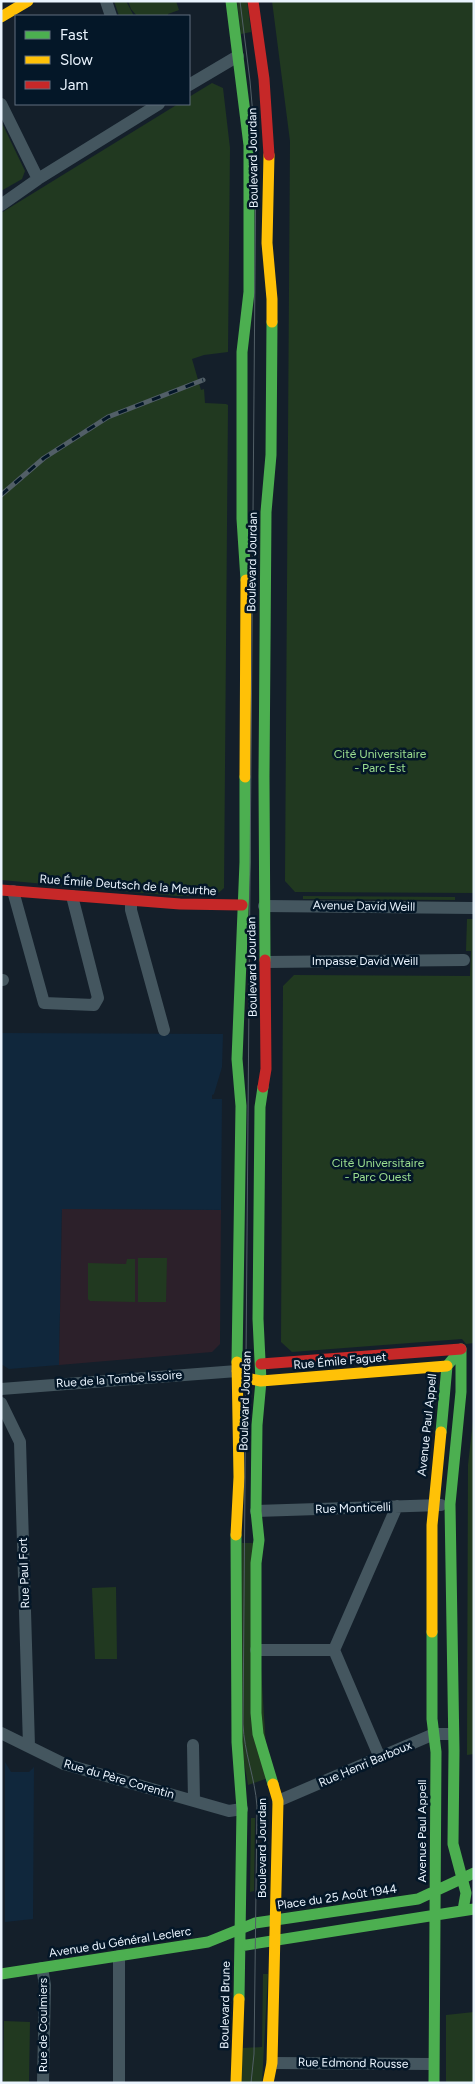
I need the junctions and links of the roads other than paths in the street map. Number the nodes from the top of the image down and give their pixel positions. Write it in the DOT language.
graph roads {
  1 [pos="28,1"];
  2 [pos="106,1"];
  3 [pos="231,1"];
  4 [pos="253,1"];
  5 [pos="110,15"];
  6 [pos="1,17"];
  7 [pos="238,56"];
  8 [pos="190,85"];
  9 [pos="1,104"];
  10 [pos="155,105"];
  11 [pos="140,109"];
  12 [pos="38,180"];
  13 [pos="1,205"];
  14 [pos="7,890"];
  15 [pos="72,896"];
  16 [pos="131,901"];
  17 [pos="242,905"];
  18 [pos="264,906"];
  19 [pos="469,908"];
  20 [pos="464,960"];
  21 [pos="266,962"];
  22 [pos="164,1030"];
  23 [pos="474,1347"];
  24 [pos="461,1348"];
  25 [pos="261,1364"];
  26 [pos="447,1366"];
  27 [pos="237,1371"];
  28 [pos="261,1381"];
  29 [pos="1,1389"];
  30 [pos="1,1404"];
  31 [pos="450,1504"];
  32 [pos="433,1505"];
  33 [pos="397,1506"];
  34 [pos="256,1511"];
  35 [pos="256,1650"];
  36 [pos="334,1650"];
  37 [pos="1,1733"];
  38 [pos="434,1734"];
  39 [pos="453,1734"];
  40 [pos="193,1745"];
  41 [pos="29,1746"];
  42 [pos="380,1758"];
  43 [pos="194,1800"];
  44 [pos="278,1801"];
  45 [pos="242,1809"];
  46 [pos="474,1873"];
  47 [pos="463,1878"];
  48 [pos="436,1891"];
  49 [pos="469,1909"];
  50 [pos="436,1915"];
  51 [pos="241,1928"];
  52 [pos="275,1930"];
  53 [pos="240,1946"];
  54 [pos="119,1956"];
  55 [pos="42,1968"];
  56 [pos="1,1974"];
  57 [pos="272,2063"];
  58 [pos="433,2064"];
  59 [pos="43,2083"];
  60 [pos="119,2083"];
  61 [pos="236,2083"];
  62 [pos="268,2083"];
  63 [pos="434,2083"];
  1 -- 6 [label="main road"];
  2 -- 5 [label="street"];
  3 -- 7 [label="main road, Boulevard Jourdan"];
  4 -- 18 [label="main road, Boulevard Jourdan"];
  7 -- 8 [label="street"];
  7 -- 17 [label="main road, Boulevard Jourdan"];
  9 -- 12 [label="street"];
  10 -- 11 [label="street"];
  11 -- 12 [label="street"];
  12 -- 13 [label="street"];
  14 -- 15 [label="main road, Rue Émile Deutsch de la Meurthe"];
  14 -- 15 [label="street"];
  15 -- 16 [label="main road, Rue Émile Deutsch de la Meurthe"];
  16 -- 17 [label="main road, Rue Émile Deutsch de la Meurthe"];
  16 -- 22 [label="street"];
  17 -- 27 [label="main road, Boulevard Jourdan"];
  18 -- 19 [label="street, Avenue David Weill"];
  18 -- 21 [label="main road, Boulevard Jourdan"];
  20 -- 21 [label="street, Impasse David Weill"];
  21 -- 25 [label="main road, Boulevard Jourdan"];
  23 -- 24 [label="street"];
  24 -- 25 [label="main road, Rue Émile Faguet"];
  24 -- 26 [label="main road, Avenue Paul Appell"];
  24 -- 31 [label="main road"];
  25 -- 28 [label="main road, Boulevard Jourdan"];
  26 -- 28 [label="main road, Rue Émile Faguet"];
  26 -- 32 [label="main road, Avenue Paul Appell"];
  27 -- 28 [label="main road, Rue Émile Faguet"];
  27 -- 29 [label="street, Rue de la Tombe Issoire"];
  27 -- 45 [label="main road, Boulevard Jourdan"];
  28 -- 34 [label="main road, Boulevard Jourdan"];
  30 -- 41 [label="street, Rue Paul Fort"];
  31 -- 32 [label="street, Rue Monticelli"];
  31 -- 39 [label="main road"];
  32 -- 33 [label="street, Rue Monticelli"];
  32 -- 38 [label="main road, Avenue Paul Appell"];
  33 -- 34 [label="street, Rue Monticelli"];
  33 -- 36 [label="street"];
  34 -- 35 [label="main road, Boulevard Jourdan"];
  35 -- 36 [label="street"];
  35 -- 44 [label="main road, Boulevard Jourdan"];
  36 -- 42 [label="street"];
  37 -- 41 [label="street, Rue du Père Corentin"];
  38 -- 39 [label="street, Rue Henri Barboux"];
  38 -- 42 [label="street, Rue Henri Barboux"];
  38 -- 48 [label="main road, Avenue Paul Appell"];
  39 -- 47 [label="main road"];
  40 -- 43 [label="street"];
  41 -- 43 [label="street, Rue du Père Corentin"];
  42 -- 44 [label="street, Rue Henri Barboux"];
  43 -- 45 [label="street, Rue du Père Corentin"];
  44 -- 52 [label="main road, Boulevard Jourdan"];
  45 -- 51 [label="main road, Boulevard Jourdan"];
  46 -- 47 [label="main road, Place du 25 Août 1944"];
  47 -- 48 [label="main road, Place du 25 Août 1944"];
  47 -- 49 [label="main road"];
  48 -- 50 [label="main road, Avenue Paul Appell"];
  48 -- 52 [label="main road, Place du 25 Août 1944"];
  49 -- 50 [label="main road, Place du 25 Août 1944"];
  50 -- 52 [label="main road, Place du 25 Août 1944"];
  50 -- 58 [label="main road, Avenue Paul Appell"];
  51 -- 52 [label="main road, Place du 25 Août 1944"];
  51 -- 53 [label="main road, Boulevard Brune"];
  51 -- 54 [label="main road, Avenue du Général Leclerc"];
  52 -- 53 [label="main road, Place du 25 Août 1944"];
  52 -- 57 [label="main road"];
  53 -- 61 [label="main road, Boulevard Brune"];
  54 -- 55 [label="main road, Avenue du Général Leclerc"];
  54 -- 60 [label="street"];
  55 -- 56 [label="main road, Avenue du Général Leclerc"];
  55 -- 59 [label="street, Rue de Coulmiers"];
  57 -- 58 [label="street, Rue Edmond Rousse"];
  57 -- 62 [label="main road"];
  58 -- 63 [label="main road, Avenue Paul Appell"];
}
